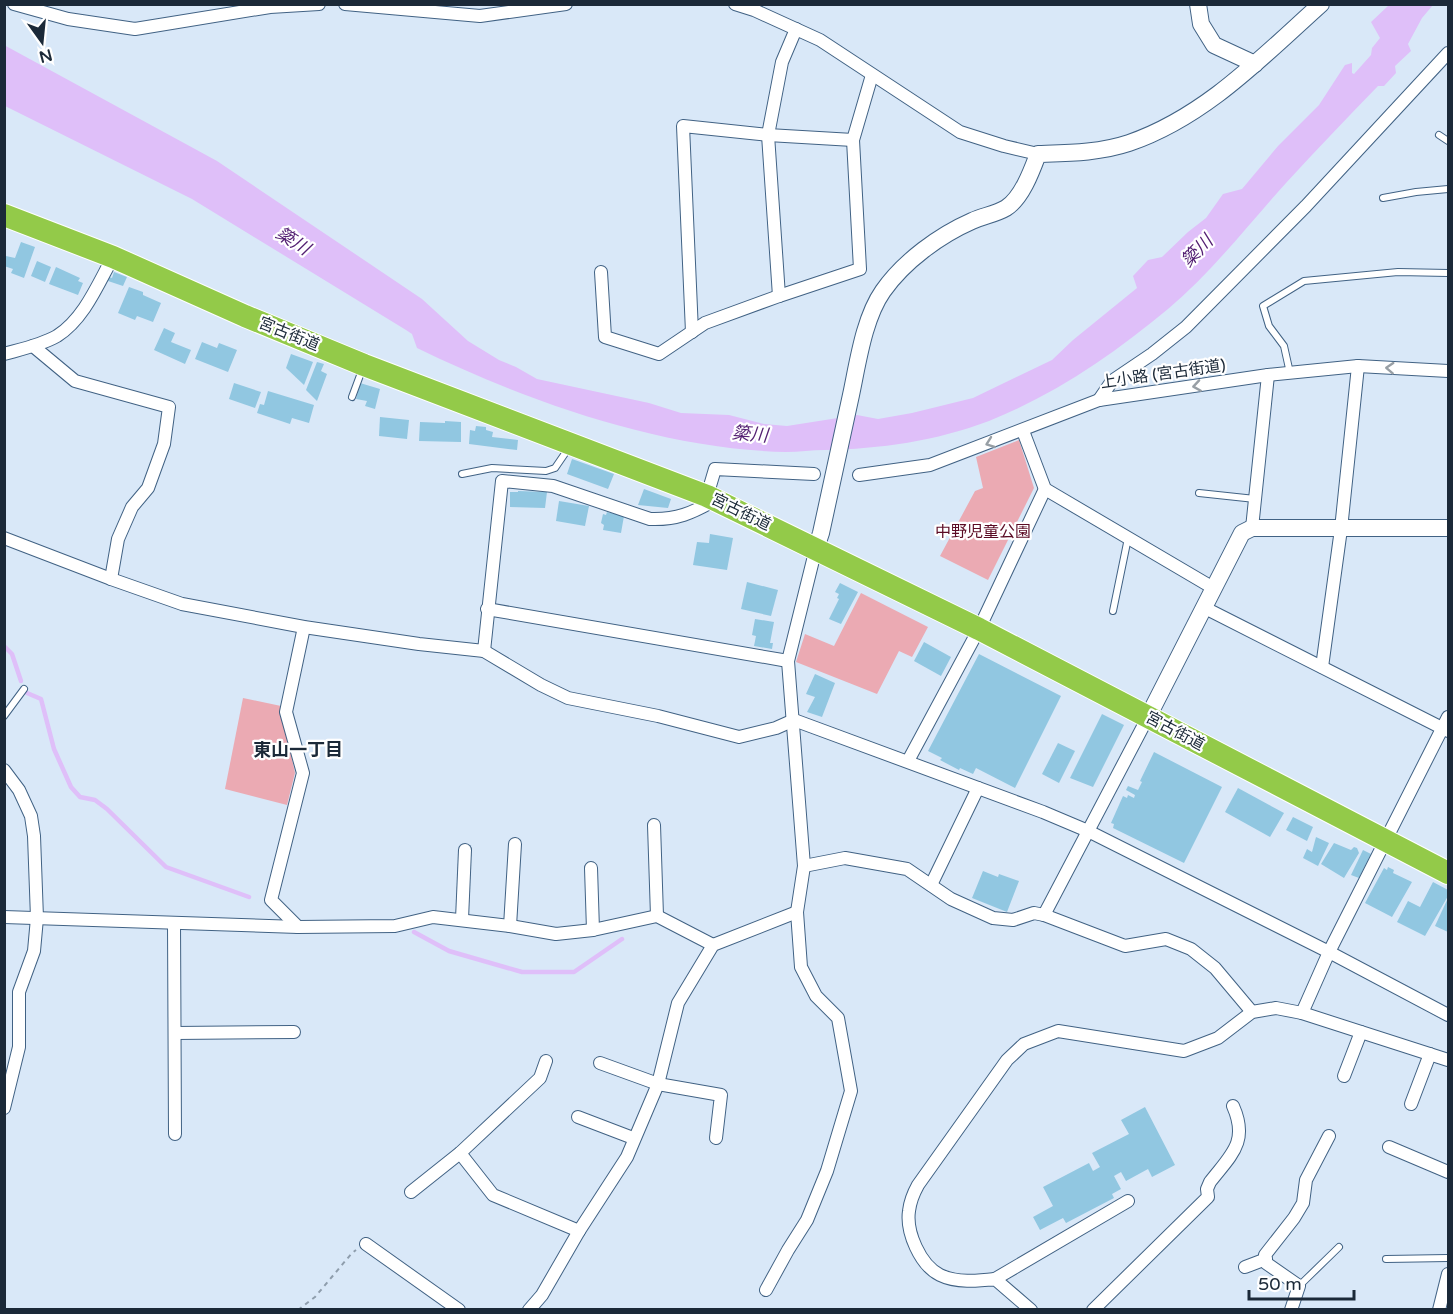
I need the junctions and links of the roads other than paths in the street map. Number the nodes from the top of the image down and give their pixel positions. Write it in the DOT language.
graph roads {
  1 [pos="14,4"];
  2 [pos="319,4"];
  3 [pos="345,4"];
  4 [pos="566,4"];
  5 [pos="735,4"];
  6 [pos="1198,4"];
  7 [pos="1321,4"];
  8 [pos="796,29"];
  9 [pos="1449,53"];
  10 [pos="1255,64"];
  11 [pos="872,75"];
  12 [pos="768,135"];
  13 [pos="1439,135"];
  14 [pos="853,140"];
  15 [pos="1449,141"];
  16 [pos="1038,154"];
  17 [pos="1449,189"];
  18 [pos="1383,198"];
  19 [pos="4,215"];
  20 [pos="113,257"];
  21 [pos="601,272"];
  22 [pos="1449,273"];
  23 [pos="778,296"];
  24 [pos="692,332"];
  25 [pos="33,346"];
  26 [pos="4,354"];
  27 [pos="364,365"];
  28 [pos="1358,366"];
  29 [pos="1449,371"];
  30 [pos="1290,373"];
  31 [pos="1268,375"];
  32 [pos="352,397"];
  33 [pos="1100,400"];
  34 [pos="1023,431"];
  35 [pos="570,442"];
  36 [pos="462,474"];
  37 [pos="814,474"];
  38 [pos="858,475"];
  39 [pos="1044,489"];
  40 [pos="1199,493"];
  41 [pos="711,498"];
  42 [pos="1255,499"];
  43 [pos="1251,528"];
  44 [pos="1449,528"];
  45 [pos="1341,529"];
  46 [pos="4,538"];
  47 [pos="1128,538"];
  48 [pos="816,548"];
  49 [pos="111,579"];
  50 [pos="1215,590"];
  51 [pos="487,609"];
  52 [pos="1205,609"];
  53 [pos="1113,611"];
  54 [pos="304,627"];
  55 [pos="979,629"];
  56 [pos="484,651"];
  57 [pos="788,661"];
  58 [pos="1322,667"];
  59 [pos="24,689"];
  60 [pos="4,716"];
  61 [pos="1148,717"];
  62 [pos="794,720"];
  63 [pos="1447,725"];
  64 [pos="908,761"];
  65 [pos="4,770"];
  66 [pos="978,788"];
  67 [pos="654,825"];
  68 [pos="1088,831"];
  69 [pos="1386,842"];
  70 [pos="515,844"];
  71 [pos="465,850"];
  72 [pos="804,866"];
  73 [pos="591,868"];
  74 [pos="1449,873"];
  75 [pos="930,885"];
  76 [pos="797,912"];
  77 [pos="1044,915"];
  78 [pos="657,916"];
  79 [pos="4,917"];
  80 [pos="37,918"];
  81 [pos="462,919"];
  82 [pos="174,923"];
  83 [pos="510,926"];
  84 [pos="298,927"];
  85 [pos="593,930"];
  86 [pos="712,945"];
  87 [pos="1329,952"];
  88 [pos="1252,1012"];
  89 [pos="1302,1012"];
  90 [pos="1449,1015"];
  91 [pos="294,1032"];
  92 [pos="1360,1032"];
  93 [pos="175,1033"];
  94 [pos="1430,1054"];
  95 [pos="1449,1060"];
  96 [pos="546,1061"];
  97 [pos="600,1063"];
  98 [pos="1344,1076"];
  99 [pos="658,1084"];
  100 [pos="1411,1104"];
  101 [pos="1233,1106"];
  102 [pos="4,1108"];
  103 [pos="578,1117"];
  104 [pos="175,1134"];
  105 [pos="1329,1136"];
  106 [pos="633,1138"];
  107 [pos="716,1138"];
  108 [pos="1389,1147"];
  109 [pos="460,1154"];
  110 [pos="1449,1172"];
  111 [pos="411,1192"];
  112 [pos="1128,1201"];
  113 [pos="579,1231"];
  114 [pos="366,1244"];
  115 [pos="1340,1246"];
  116 [pos="1266,1258"];
  117 [pos="1449,1258"];
  118 [pos="1386,1259"];
  119 [pos="1245,1267"];
  120 [pos="1449,1274"];
  121 [pos="995,1280"];
  122 [pos="1299,1286"];
  123 [pos="766,1290"];
  124 [pos="459,1310"];
  125 [pos="529,1310"];
  126 [pos="1031,1310"];
  127 [pos="1093,1310"];
  128 [pos="1291,1310"];
  129 [pos="1439,1310"];
  1 -- 2 [label="street"];
  3 -- 4 [label="street"];
  5 -- 8 [label="street"];
  6 -- 10 [label="street"];
  7 -- 10 [label="street"];
  8 -- 11 [label="street"];
  8 -- 12 [label="street"];
  9 -- 33 [label="street"];
  10 -- 16 [label="street"];
  11 -- 14 [label="street"];
  11 -- 16 [label="street"];
  12 -- 14 [label="street"];
  12 -- 23 [label="street"];
  12 -- 24 [label="street"];
  13 -- 15 [label="lane"];
  14 -- 23 [label="street"];
  16 -- 48 [label="street"];
  17 -- 18 [label="lane"];
  19 -- 20 [label="highway, 宮古街道"];
  20 -- 25 [label="street"];
  20 -- 27 [label="highway, 宮古街道"];
  21 -- 24 [label="street"];
  22 -- 30 [label="lane"];
  23 -- 24 [label="street"];
  25 -- 26 [label="street"];
  25 -- 49 [label="street"];
  27 -- 32 [label="lane"];
  27 -- 35 [label="highway, 宮古街道"];
  29 -- 28 [label="street, 上小路 (宮古街道), one-way"];
  28 -- 30 [label="street, 上小路 (宮古街道)"];
  28 -- 45 [label="street"];
  30 -- 31 [label="street, 上小路 (宮古街道)"];
  31 -- 33 [label="street, 上小路 (宮古街道), one-way"];
  31 -- 42 [label="street"];
  33 -- 34 [label="street, 上小路 (宮古街道)"];
  34 -- 38 [label="street, 上小路 (宮古街道), one-way"];
  34 -- 39 [label="street"];
  35 -- 36 [label="lane"];
  35 -- 41 [label="highway, 宮古街道"];
  37 -- 41 [label="street"];
  39 -- 47 [label="street"];
  39 -- 55 [label="street"];
  40 -- 42 [label="lane"];
  41 -- 48 [label="highway, 宮古街道"];
  41 -- 51 [label="street"];
  42 -- 43 [label="street"];
  43 -- 45 [label="street"];
  43 -- 50 [label="street"];
  44 -- 45 [label="street"];
  45 -- 58 [label="street"];
  46 -- 49 [label="street"];
  47 -- 50 [label="street"];
  47 -- 53 [label="lane"];
  48 -- 55 [label="highway, 宮古街道"];
  48 -- 57 [label="street"];
  49 -- 54 [label="street"];
  50 -- 52 [label="street"];
  51 -- 56 [label="street"];
  51 -- 57 [label="street"];
  52 -- 58 [label="street"];
  52 -- 61 [label="street"];
  54 -- 56 [label="street"];
  54 -- 84 [label="street"];
  55 -- 61 [label="highway, 宮古街道"];
  55 -- 64 [label="street"];
  56 -- 62 [label="street"];
  57 -- 62 [label="street"];
  58 -- 63 [label="street"];
  59 -- 60 [label="lane"];
  61 -- 68 [label="street"];
  61 -- 69 [label="highway, 宮古街道"];
  62 -- 64 [label="street"];
  62 -- 72 [label="street"];
  63 -- 69 [label="street"];
  64 -- 66 [label="street"];
  65 -- 80 [label="street"];
  66 -- 68 [label="street"];
  66 -- 75 [label="street"];
  67 -- 78 [label="street"];
  68 -- 77 [label="street"];
  68 -- 87 [label="street"];
  69 -- 74 [label="highway, 宮古街道"];
  69 -- 87 [label="street"];
  70 -- 83 [label="street"];
  71 -- 81 [label="street"];
  72 -- 75 [label="street"];
  72 -- 76 [label="street"];
  73 -- 85 [label="street"];
  75 -- 77 [label="street"];
  76 -- 86 [label="street"];
  76 -- 123 [label="street"];
  77 -- 88 [label="street"];
  78 -- 85 [label="street"];
  78 -- 86 [label="street"];
  79 -- 80 [label="street"];
  80 -- 82 [label="street"];
  80 -- 102 [label="street"];
  81 -- 83 [label="street"];
  81 -- 84 [label="street"];
  82 -- 84 [label="street"];
  82 -- 93 [label="street"];
  83 -- 85 [label="street"];
  86 -- 99 [label="street"];
  87 -- 89 [label="street"];
  87 -- 90 [label="street"];
  88 -- 89 [label="street"];
  88 -- 121 [label="street"];
  89 -- 92 [label="street"];
  91 -- 93 [label="street"];
  92 -- 94 [label="street"];
  92 -- 98 [label="street"];
  93 -- 104 [label="street"];
  94 -- 95 [label="street"];
  94 -- 100 [label="street"];
  96 -- 109 [label="street"];
  97 -- 99 [label="street"];
  99 -- 106 [label="street"];
  99 -- 107 [label="street"];
  101 -- 127 [label="street"];
  103 -- 106 [label="street"];
  105 -- 116 [label="street"];
  106 -- 113 [label="street"];
  108 -- 110 [label="street"];
  109 -- 111 [label="street"];
  109 -- 113 [label="street"];
  112 -- 121 [label="street"];
  113 -- 125 [label="street"];
  114 -- 124 [label="street"];
  115 -- 122 [label="lane"];
  116 -- 119 [label="street"];
  116 -- 122 [label="street"];
  117 -- 118 [label="lane"];
  120 -- 129 [label="street"];
  121 -- 126 [label="street"];
  122 -- 128 [label="street"];
}
